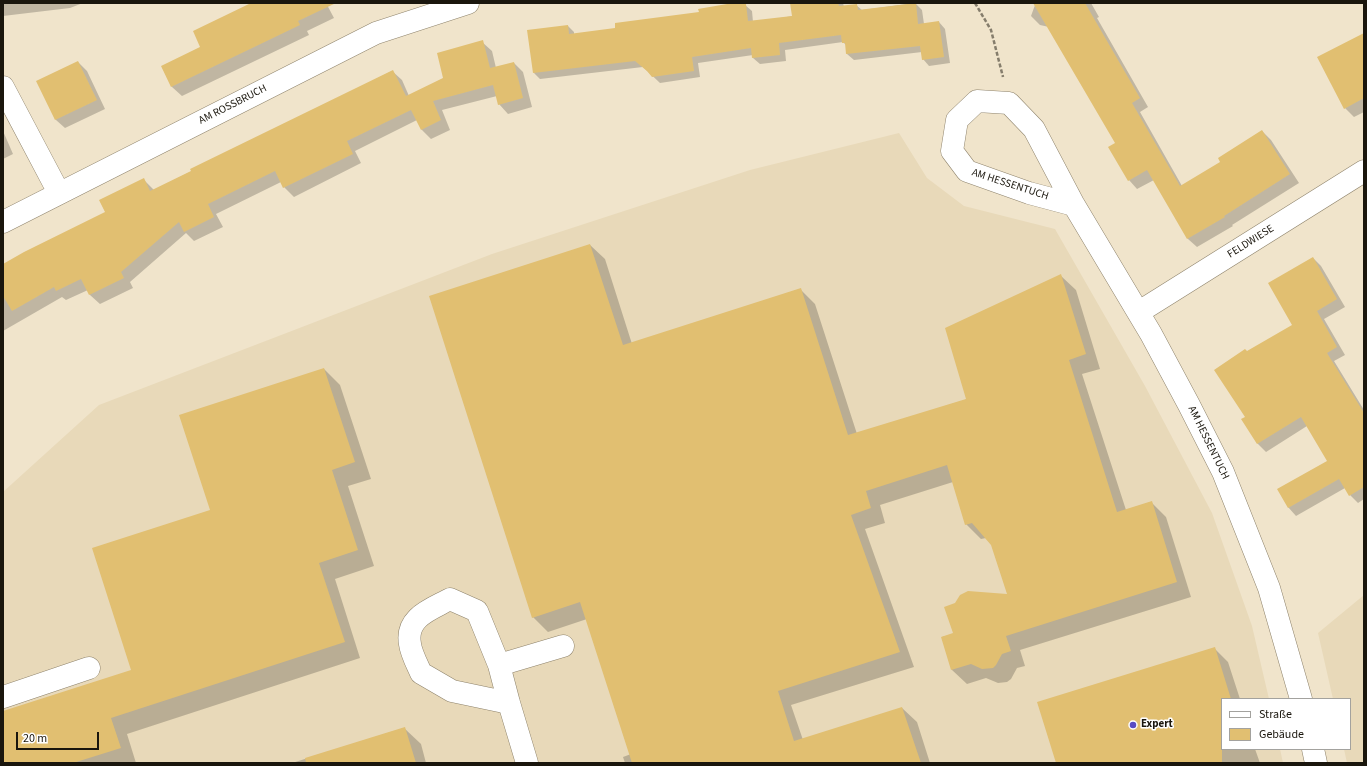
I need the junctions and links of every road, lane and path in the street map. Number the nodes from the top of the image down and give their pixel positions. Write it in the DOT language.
graph roads {
  1 [pos="468,3"];
  2 [pos="975,3"];
  3 [pos="3,87"];
  4 [pos="1009,103"];
  5 [pos="1364,171"];
  6 [pos="59,192"];
  7 [pos="1074,205"];
  8 [pos="3,222"];
  9 [pos="1139,312"];
  10 [pos="563,646"];
  11 [pos="499,665"];
  12 [pos="89,668"];
  13 [pos="3,697"];
  14 [pos="1301,698"];
  15 [pos="509,703"];
  16 [pos="1313,750"];
  17 [pos="527,763"];
  18 [pos="1316,763"];
  1 -- 6 [label="street, AM ROSSBRUCH"];
  2 -- 4 [label="path"];
  3 -- 6 [label="street"];
  4 -- 7 [label="street, AM HESSENTUCH"];
  4 -- 7 [label="street, AM HESSENTUCH"];
  5 -- 9 [label="street, FELDWIESE"];
  6 -- 8 [label="street, AM ROSSBRUCH"];
  7 -- 9 [label="street, AM HESSENTUCH"];
  9 -- 14 [label="street, AM HESSENTUCH"];
  10 -- 11 [label="street"];
  11 -- 15 [label="street"];
  11 -- 15 [label="street"];
  12 -- 13 [label="street"];
  15 -- 17 [label="street"];
  16 -- 18 [label="street"];
}
